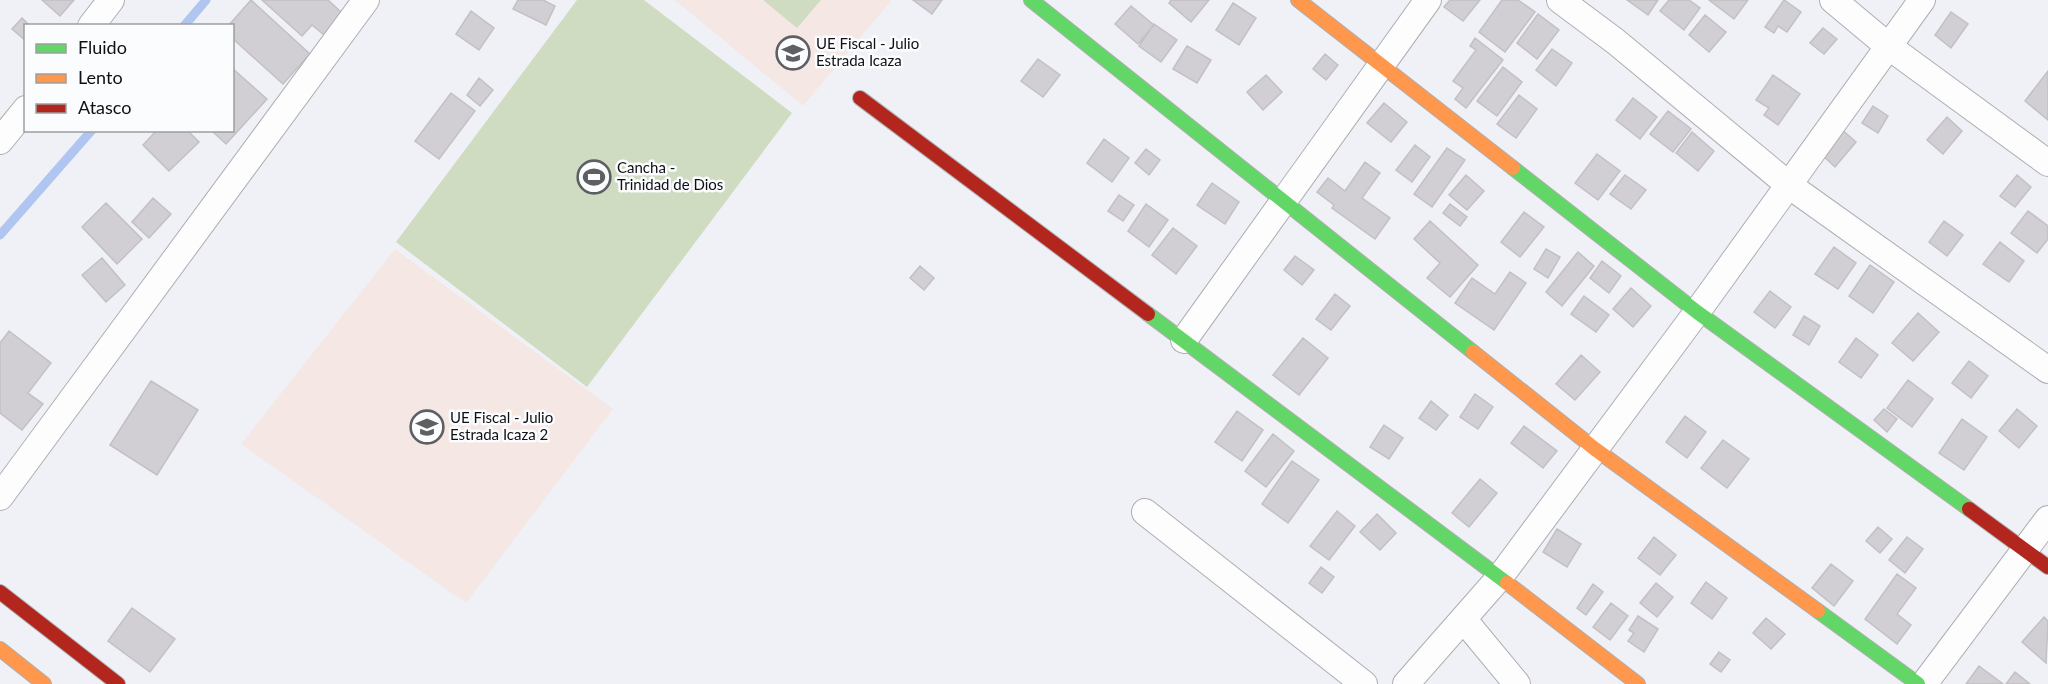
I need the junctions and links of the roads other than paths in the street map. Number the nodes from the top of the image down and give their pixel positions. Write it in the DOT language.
graph roads {
  1 [pos="111,0"];
  2 [pos="366,0"];
  3 [pos="1031,0"];
  4 [pos="1298,0"];
  5 [pos="1428,0"];
  6 [pos="1560,0"];
  7 [pos="1833,0"];
  8 [pos="1922,0"];
  9 [pos="93,24"];
  10 [pos="1888,46"];
  11 [pos="1381,67"];
  12 [pos="860,98"];
  13 [pos="24,111"];
  14 [pos="0,141"];
  15 [pos="2048,164"];
  16 [pos="1790,186"];
  17 [pos="1286,201"];
  18 [pos="1698,312"];
  19 [pos="1184,340"];
  20 [pos="2048,370"];
  21 [pos="1595,449"];
  22 [pos="0,497"];
  23 [pos="1145,512"];
  24 [pos="2048,519"];
  25 [pos="2025,548"];
  26 [pos="2048,567"];
  27 [pos="1500,577"];
  28 [pos="0,592"];
  29 [pos="1464,620"];
  30 [pos="1,652"];
  31 [pos="44,684"];
  32 [pos="118,684"];
  33 [pos="1364,684"];
  34 [pos="1406,684"];
  35 [pos="1517,684"];
  36 [pos="1638,684"];
  37 [pos="1917,684"];
  38 [pos="1924,684"];
  1 -- 9 [label="street"];
  2 -- 22 [label="street"];
  3 -- 17 [label="street"];
  4 -- 11 [label="street"];
  5 -- 11 [label="street"];
  6 -- 16 [label="street"];
  7 -- 10 [label="street"];
  8 -- 10 [label="street"];
  10 -- 15 [label="street"];
  10 -- 16 [label="street"];
  11 -- 17 [label="street"];
  11 -- 18 [label="street"];
  12 -- 19 [label="street"];
  13 -- 14 [label="street"];
  16 -- 18 [label="street"];
  16 -- 20 [label="street"];
  17 -- 19 [label="street"];
  17 -- 21 [label="street"];
  18 -- 21 [label="street"];
  18 -- 25 [label="street"];
  19 -- 27 [label="street"];
  21 -- 27 [label="street"];
  21 -- 37 [label="street"];
  23 -- 33 [label="street"];
  24 -- 25 [label="street"];
  25 -- 26 [label="street"];
  25 -- 38 [label="street"];
  27 -- 29 [label="street"];
  27 -- 36 [label="street"];
  28 -- 32 [label="street"];
  29 -- 34 [label="street"];
  29 -- 35 [label="street"];
  30 -- 31 [label="street"];
}
